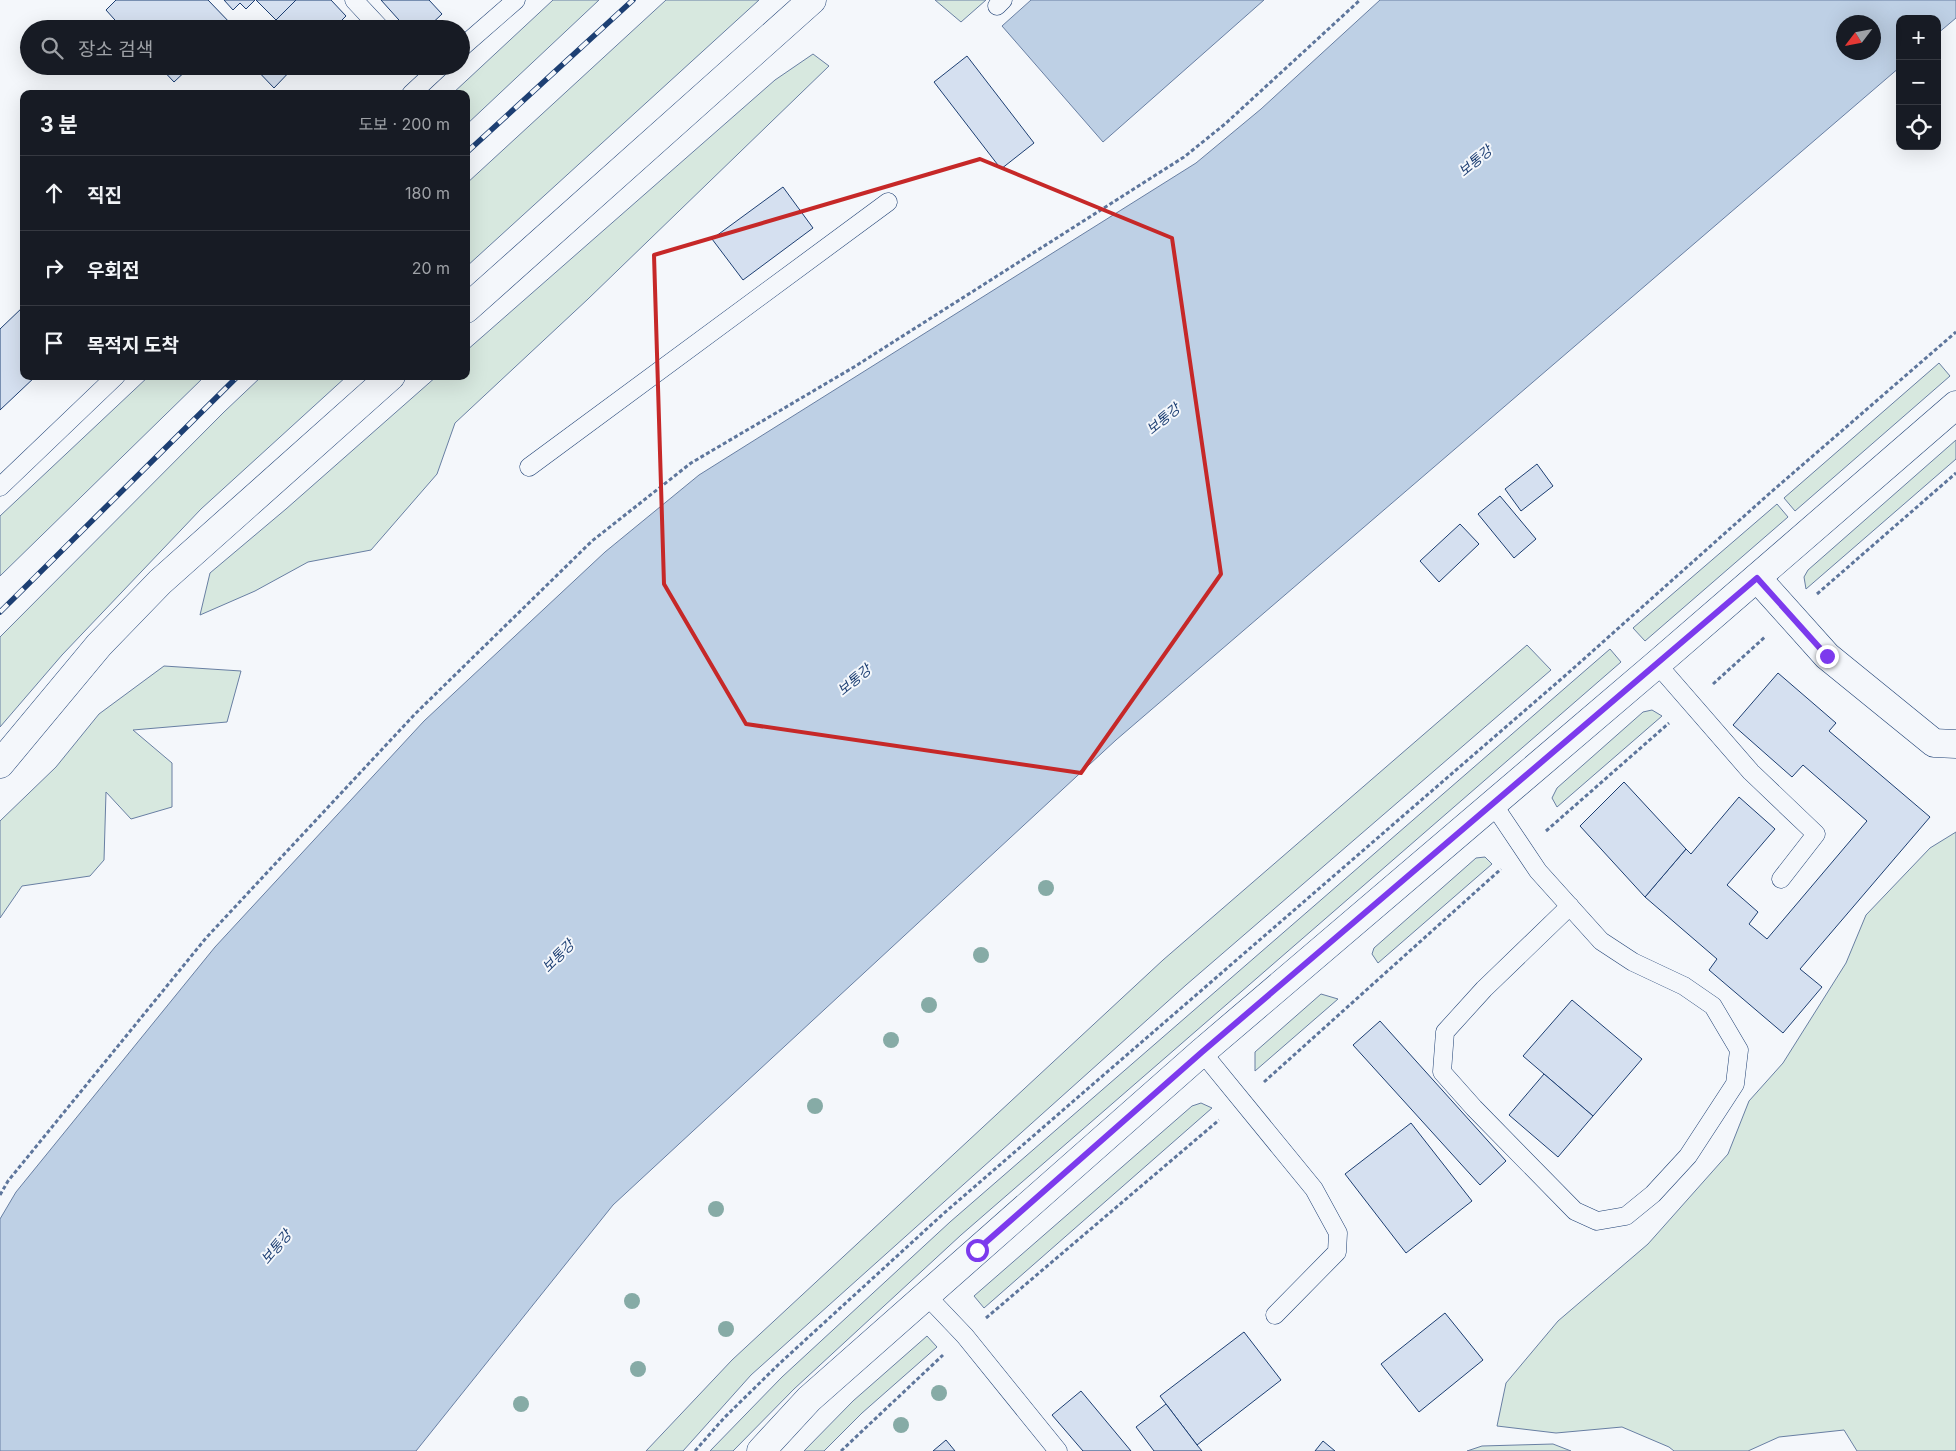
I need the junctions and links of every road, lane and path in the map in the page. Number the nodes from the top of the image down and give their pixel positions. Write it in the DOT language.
graph roads {
  1 [pos="354,0"];
  2 [pos="516,0"];
  3 [pos="812,0"];
  4 [pos="1360,0"];
  5 [pos="373,20"];
  6 [pos="470,40"];
  7 [pos="425,75"];
  8 [pos="414,90"];
  9 [pos="888,202"];
  10 [pos="470,305"];
  11 [pos="1956,332"];
  12 [pos="112,380"];
  13 [pos="387,380"];
  14 [pos="1956,405"];
  15 [pos="529,467"];
  16 [pos="1956,473"];
  17 [pos="0,487"];
  18 [pos="1757,578"];
  19 [pos="1791,616"];
  20 [pos="1657,664"];
  21 [pos="1690,703"];
  22 [pos="1956,744"];
  23 [pos="0,764"];
  24 [pos="1493,804"];
  25 [pos="1524,850"];
  26 [pos="1781,879"];
  27 [pos="1570,906"];
  28 [pos="1202,1052"];
  29 [pos="1242,1101"];
  30 [pos="0,1195"];
  31 [pos="926,1295"];
  32 [pos="1275,1315"];
  33 [pos="965,1336"];
  34 [pos="695,1451"];
  35 [pos="761,1451"];
  36 [pos="841,1451"];
  37 [pos="1058,1451"];
  1 -- 5 [label="lane"];
  2 -- 6 [label="lane"];
  3 -- 10 [label="street"];
  4 -- 30 [label="path"];
  7 -- 8 [label="lane"];
  9 -- 15 [label="lane"];
  11 -- 34 [label="path"];
  12 -- 17 [label="lane"];
  13 -- 23 [label="street"];
  14 -- 18 [label="street"];
  16 -- 19 [label="path"];
  18 -- 19 [label="street"];
  18 -- 20 [label="street"];
  19 -- 21 [label="path"];
  19 -- 22 [label="street"];
  20 -- 21 [label="lane"];
  20 -- 24 [label="street"];
  21 -- 25 [label="path"];
  21 -- 26 [label="lane"];
  24 -- 25 [label="lane"];
  24 -- 28 [label="street"];
  25 -- 27 [label="lane"];
  25 -- 29 [label="path"];
  27 -- 27 [label="lane"];
  28 -- 29 [label="lane"];
  28 -- 31 [label="street"];
  29 -- 32 [label="lane"];
  29 -- 33 [label="path"];
  31 -- 33 [label="lane"];
  31 -- 35 [label="street"];
  33 -- 36 [label="path"];
  33 -- 37 [label="lane"];
}
